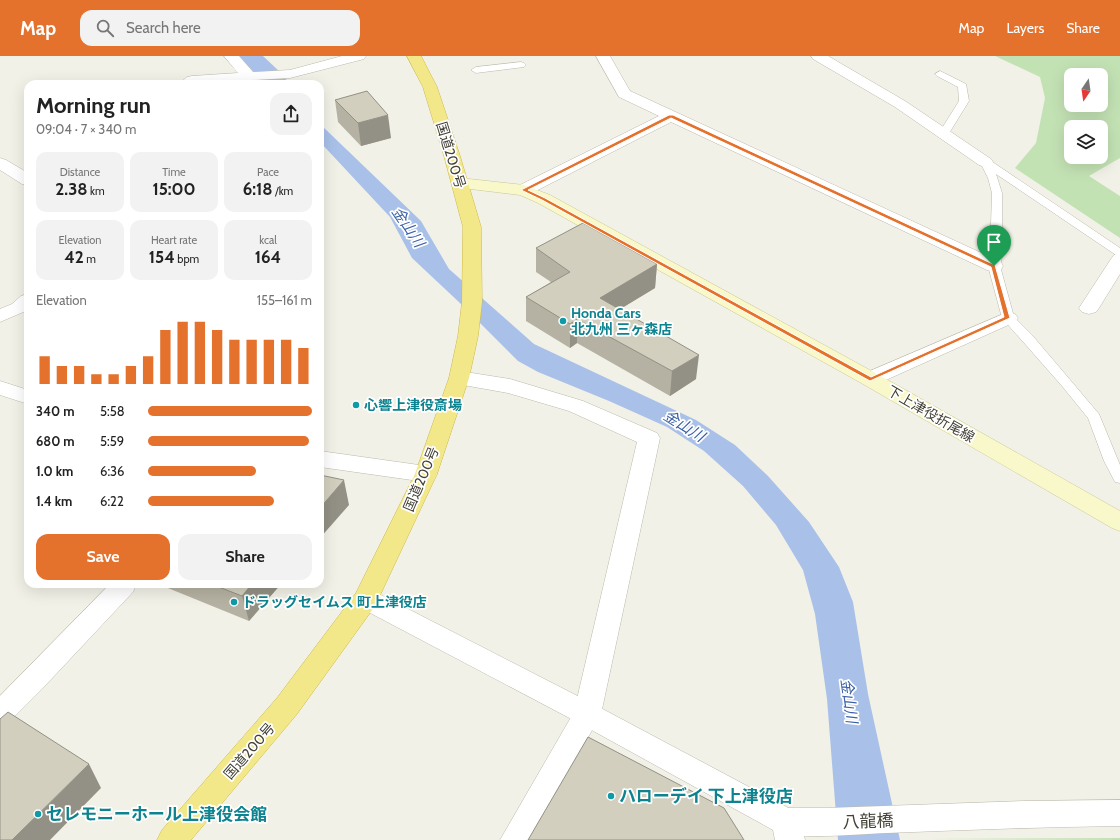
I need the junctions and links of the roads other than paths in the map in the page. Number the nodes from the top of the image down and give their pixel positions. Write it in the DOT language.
graph roads {
  1 [pos="230,56"];
  2 [pos="359,56"];
  3 [pos="414,56"];
  4 [pos="603,56"];
  5 [pos="818,56"];
  6 [pos="521,66"];
  7 [pos="476,70"];
  8 [pos="940,74"];
  9 [pos="252,77"];
  10 [pos="192,80"];
  11 [pos="671,116"];
  12 [pos="944,133"];
  13 [pos="985,162"];
  14 [pos="0,163"];
  15 [pos="24,178"];
  16 [pos="460,183"];
  17 [pos="524,190"];
  18 [pos="1120,253"];
  19 [pos="1120,259"];
  20 [pos="994,266"];
  21 [pos="24,304"];
  22 [pos="1089,308"];
  23 [pos="0,316"];
  24 [pos="1008,318"];
  25 [pos="459,378"];
  26 [pos="870,379"];
  27 [pos="0,388"];
  28 [pos="24,396"];
  29 [pos="324,460"];
  30 [pos="426,474"];
  31 [pos="1120,478"];
  32 [pos="1120,522"];
  33 [pos="121,588"];
  34 [pos="366,599"];
  35 [pos="0,713"];
  36 [pos="587,714"];
  37 [pos="1120,813"];
  38 [pos="788,831"];
  39 [pos="172,840"];
  40 [pos="515,840"];
  1 -- 9 [label="street"];
  2 -- 9 [label="street"];
  3 -- 16 [label="highway, 国道200号"];
  4 -- 11 [label="street"];
  5 -- 12 [label="street"];
  6 -- 7 [label="lane"];
  8 -- 12 [label="lane"];
  9 -- 10 [label="street"];
  11 -- 17 [label="street"];
  11 -- 20 [label="street"];
  12 -- 13 [label="street"];
  13 -- 18 [label="lane"];
  13 -- 20 [label="lane"];
  14 -- 15 [label="street"];
  16 -- 17 [label="main road, 下上津役折尾線"];
  16 -- 25 [label="highway, 国道200号"];
  17 -- 26 [label="main road, 下上津役折尾線"];
  19 -- 22 [label="street"];
  20 -- 24 [label="lane"];
  21 -- 23 [label="street"];
  24 -- 26 [label="street"];
  24 -- 31 [label="lane"];
  25 -- 30 [label="highway, 国道200号"];
  25 -- 36 [label="street"];
  26 -- 32 [label="main road, 下上津役折尾線"];
  27 -- 28 [label="street"];
  29 -- 30 [label="street"];
  30 -- 34 [label="highway, 国道200号"];
  33 -- 35 [label="street"];
  34 -- 36 [label="street"];
  34 -- 39 [label="highway, 国道200号"];
  36 -- 38 [label="street"];
  36 -- 40 [label="street"];
  37 -- 38 [label="street, 八龍橋"];
}
